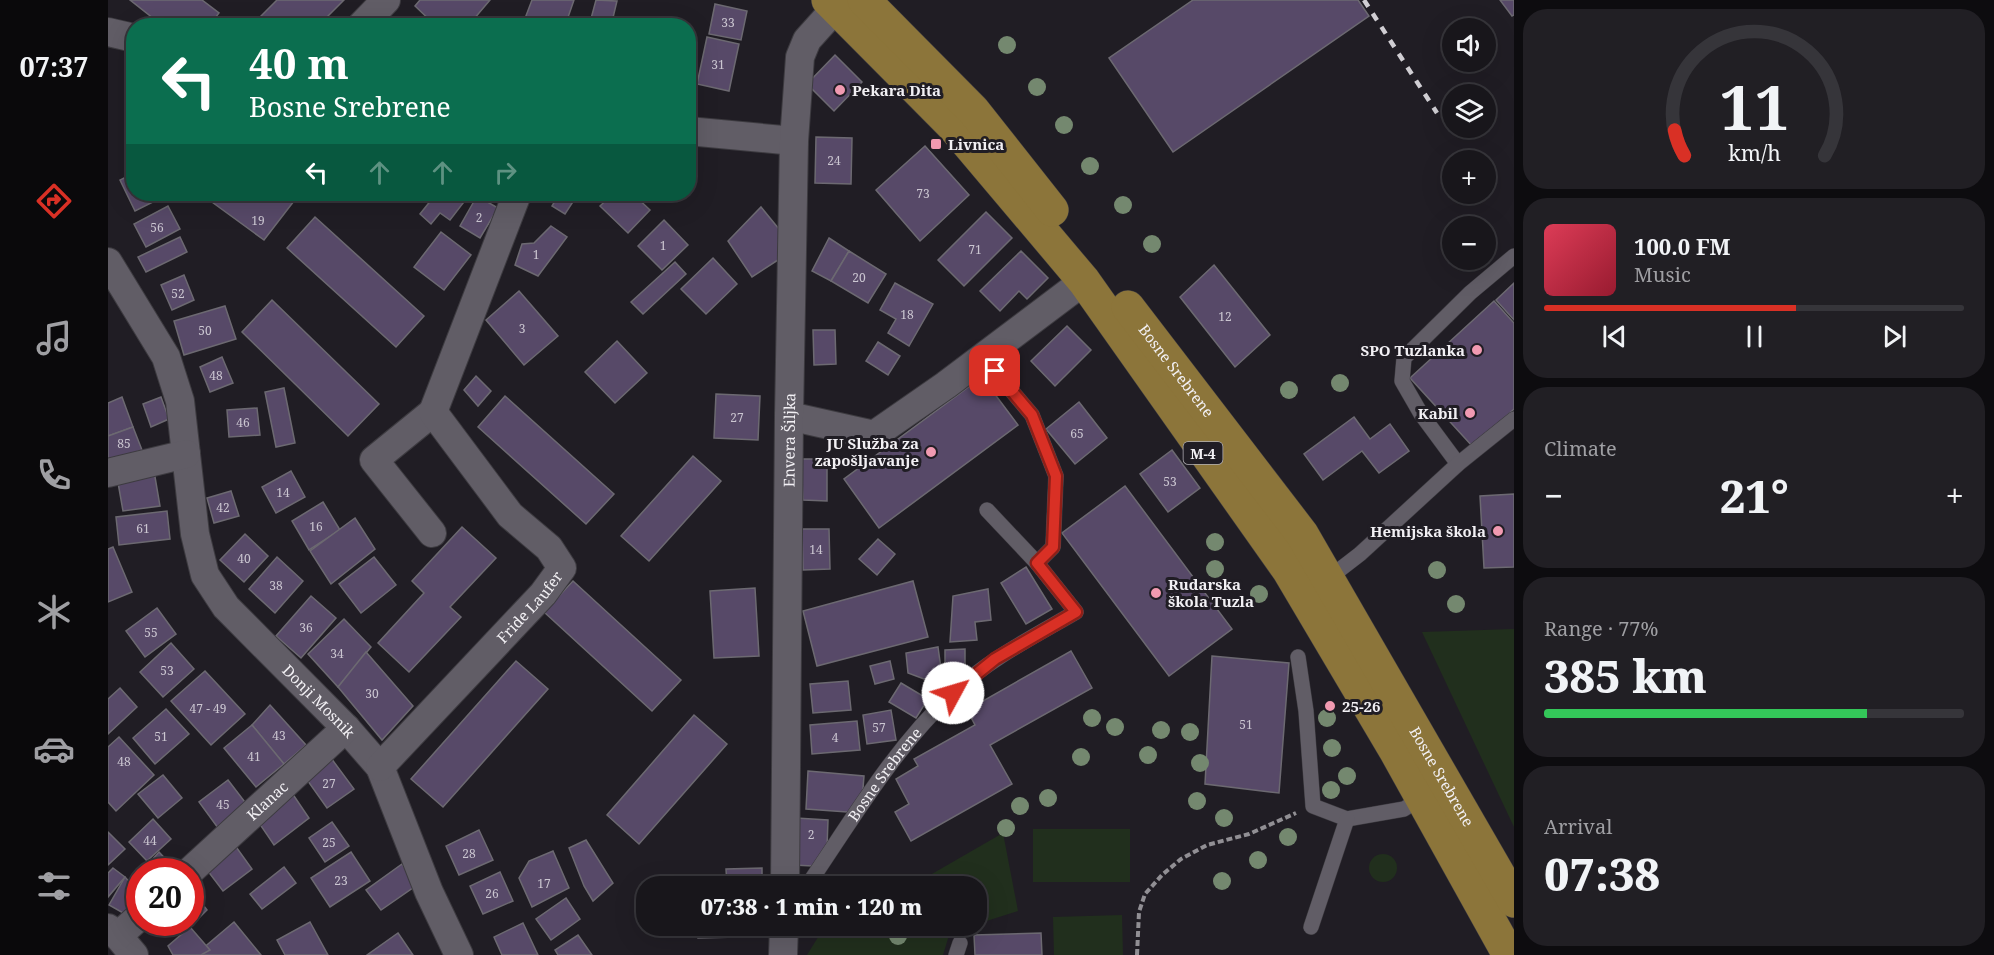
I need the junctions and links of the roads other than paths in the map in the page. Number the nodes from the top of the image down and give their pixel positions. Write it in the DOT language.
graph roads {
  1 [pos="386,0"];
  2 [pos="843,2"];
  3 [pos="369,18"];
  4 [pos="108,32"];
  5 [pos="126,36"];
  6 [pos="696,132"];
  7 [pos="794,141"];
  8 [pos="514,201"];
  9 [pos="1514,256"];
  10 [pos="108,262"];
  11 [pos="1084,281"];
  12 [pos="983,357"];
  13 [pos="433,412"];
  14 [pos="789,416"];
  15 [pos="1514,419"];
  16 [pos="186,454"];
  17 [pos="1458,464"];
  18 [pos="108,473"];
  19 [pos="987,510"];
  20 [pos="432,533"];
  21 [pos="1037,563"];
  22 [pos="1317,587"];
  23 [pos="1298,657"];
  24 [pos="346,728"];
  25 [pos="380,767"];
  26 [pos="1434,791"];
  27 [pos="1347,819"];
  28 [pos="204,858"];
  29 [pos="785,876"];
  30 [pos="814,876"];
  31 [pos="1514,901"];
  32 [pos="1311,927"];
  33 [pos="784,936"];
  34 [pos="459,955"];
  35 [pos="783,955"];
  36 [pos="1509,955"];
  1 -- 3 [label="street"];
  2 -- 7 [label="street, Envera Šiljka"];
  2 -- 11 [label="main road, Bosne Srebrene / M-4"];
  2 -- 22 [label="main road, Bosne Srebrene / M-4"];
  4 -- 5 [label="street"];
  6 -- 7 [label="street"];
  7 -- 14 [label="street, Envera Šiljka"];
  8 -- 13 [label="street"];
  9 -- 17 [label="lane"];
  10 -- 16 [label="street, Donji Mosnik"];
  11 -- 12 [label="street"];
  11 -- 22 [label="main road, Bosne Srebrene / M-4"];
  12 -- 14 [label="street"];
  12 -- 21 [label="lane"];
  13 -- 20 [label="street"];
  13 -- 25 [label="street, Fride Laufer"];
  14 -- 29 [label="street, Envera Šiljka"];
  15 -- 17 [label="lane"];
  16 -- 18 [label="street"];
  16 -- 24 [label="street, Donji Mosnik"];
  17 -- 22 [label="lane"];
  19 -- 21 [label="lane, Bosne Srebrene"];
  21 -- 30 [label="lane, Bosne Srebrene"];
  22 -- 26 [label="main road, Bosne Srebrene / M-4"];
  23 -- 27 [label="lane"];
  24 -- 25 [label="street, Donji Mosnik"];
  24 -- 28 [label="street, Klanac"];
  25 -- 34 [label="street, Donji Mosnik"];
  26 -- 27 [label="lane"];
  26 -- 31 [label="main road, Bosne Srebrene / M-4"];
  26 -- 36 [label="main road, Bosne Srebrene / M-4"];
  27 -- 32 [label="lane"];
  33 -- 35 [label="street"];
}
